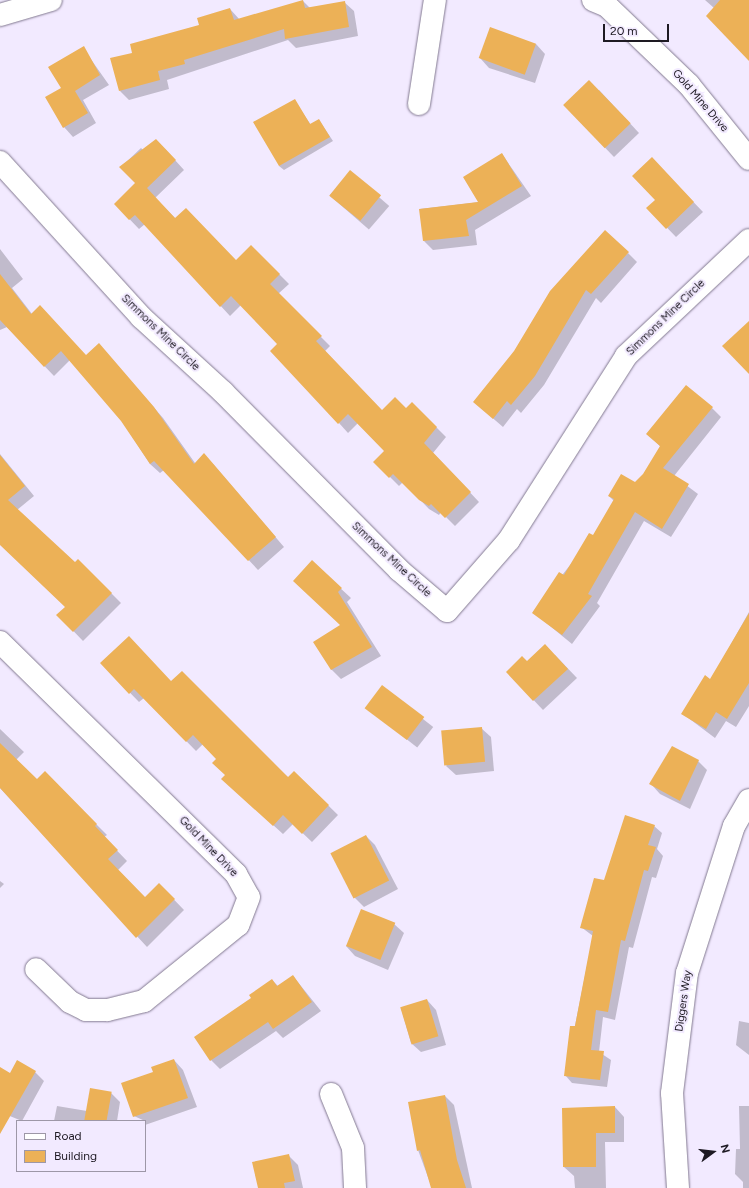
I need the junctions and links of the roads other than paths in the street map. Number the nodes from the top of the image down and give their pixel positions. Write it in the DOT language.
graph roads {
  1 [pos="51,0"];
  2 [pos="436,0"];
  3 [pos="592,0"];
  4 [pos="0,15"];
  5 [pos="419,104"];
  6 [pos="749,159"];
  7 [pos="0,162"];
  8 [pos="749,240"];
  9 [pos="0,642"];
  10 [pos="749,800"];
  11 [pos="36,969"];
  12 [pos="331,1094"];
  13 [pos="355,1188"];
  14 [pos="678,1188"];
  1 -- 4 [label="street"];
  2 -- 5 [label="street"];
  3 -- 6 [label="street, Gold Mine Drive"];
  7 -- 8 [label="street, Simmons Mine Circle"];
  9 -- 11 [label="street, Gold Mine Drive"];
  10 -- 14 [label="street, Diggers Way"];
  12 -- 13 [label="street"];
}
